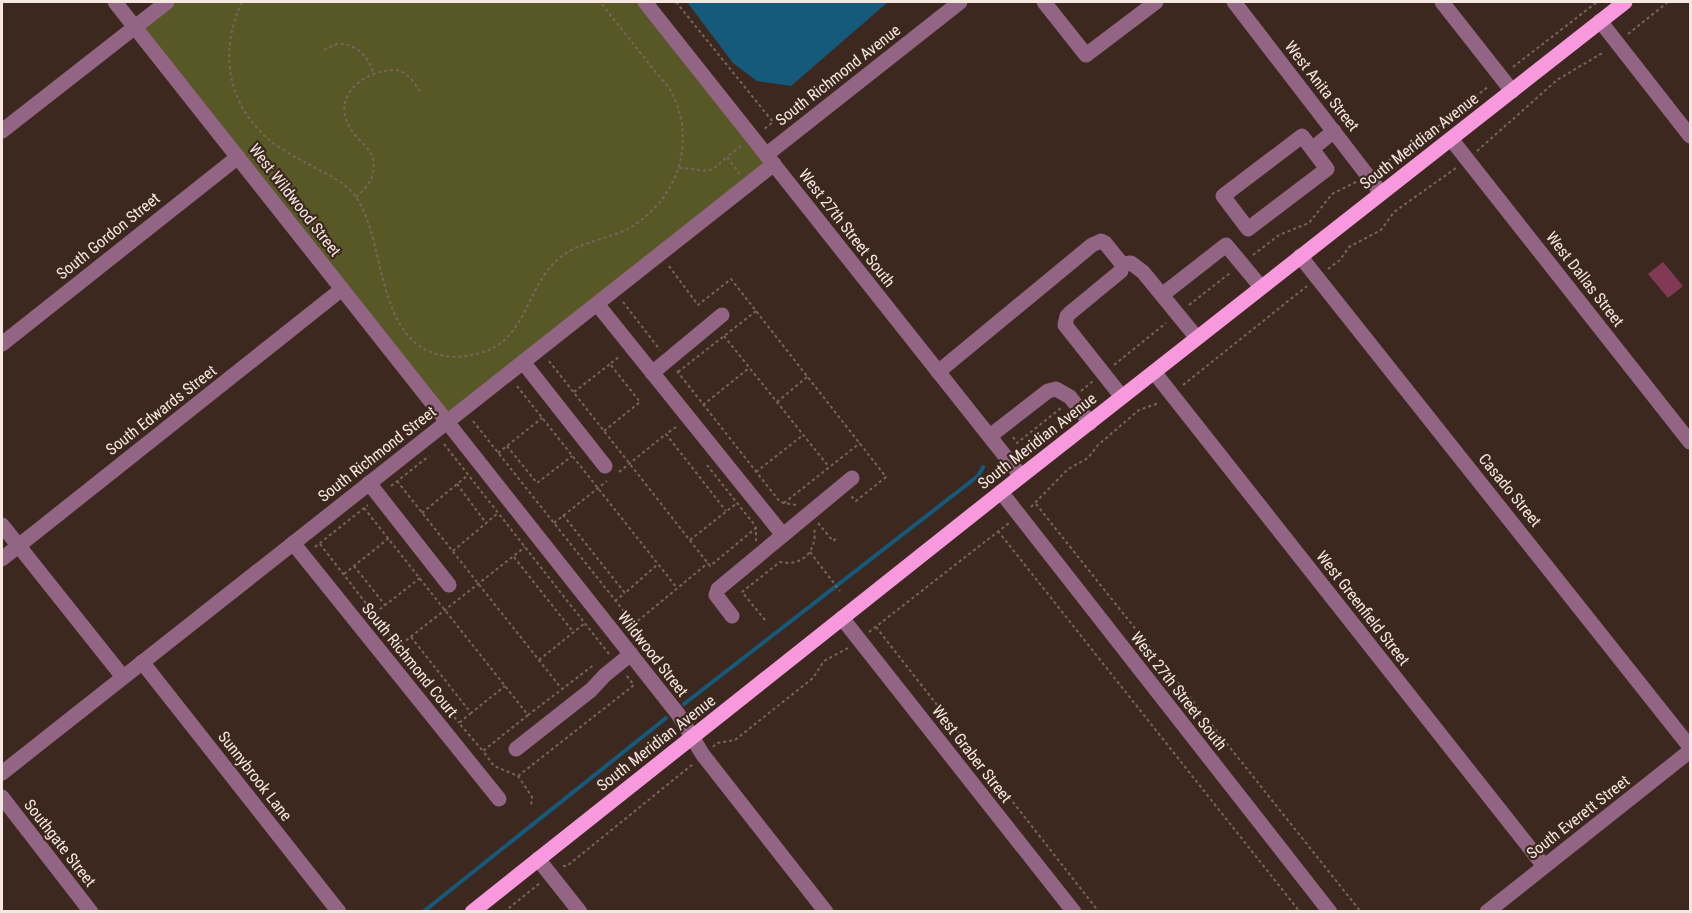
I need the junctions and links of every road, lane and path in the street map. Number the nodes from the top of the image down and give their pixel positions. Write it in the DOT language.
graph roads {
  1 [pos="115,2"];
  2 [pos="167,2"];
  3 [pos="242,2"];
  4 [pos="600,2"];
  5 [pos="645,2"];
  6 [pos="960,2"];
  7 [pos="1044,2"];
  8 [pos="1151,2"];
  9 [pos="1234,2"];
  10 [pos="1442,2"];
  11 [pos="1597,2"];
  12 [pos="1625,2"];
  13 [pos="1668,2"];
  14 [pos="1600,21"];
  15 [pos="135,27"];
  16 [pos="1616,42"];
  17 [pos="324,50"];
  18 [pos="373,73"];
  19 [pos="1501,76"];
  20 [pos="1512,91"];
  21 [pos="421,93"];
  22 [pos="2,131"];
  23 [pos="1334,131"];
  24 [pos="1690,136"];
  25 [pos="1452,139"];
  26 [pos="1312,149"];
  27 [pos="238,157"];
  28 [pos="727,157"];
  29 [pos="1467,159"];
  30 [pos="770,160"];
  31 [pos="679,168"];
  32 [pos="1368,176"];
  33 [pos="1381,193"];
  34 [pos="356,197"];
  35 [pos="1300,256"];
  36 [pos="1122,264"];
  37 [pos="1242,264"];
  38 [pos="669,266"];
  39 [pos="1317,278"];
  40 [pos="1261,287"];
  41 [pos="342,289"];
  42 [pos="1162,295"];
  43 [pos="623,302"];
  44 [pos="597,304"];
  45 [pos="756,311"];
  46 [pos="1177,314"];
  47 [pos="722,315"];
  48 [pos="723,336"];
  49 [pos="1197,338"];
  50 [pos="2,344"];
  51 [pos="620,356"];
  52 [pos="549,360"];
  53 [pos="668,360"];
  54 [pos="523,362"];
  55 [pos="610,364"];
  56 [pos="749,368"];
  57 [pos="678,372"];
  58 [pos="939,372"];
  59 [pos="1154,372"];
  60 [pos="652,373"];
  61 [pos="1103,374"];
  62 [pos="807,377"];
  63 [pos="517,386"];
  64 [pos="574,393"];
  65 [pos="1170,393"];
  66 [pos="1122,397"];
  67 [pos="1071,399"];
  68 [pos="776,402"];
  69 [pos="703,405"];
  70 [pos="542,418"];
  71 [pos="473,421"];
  72 [pos="447,422"];
  73 [pos="1090,423"];
  74 [pos="1004,425"];
  75 [pos="676,427"];
  76 [pos="604,431"];
  77 [pos="803,435"];
  78 [pos="990,436"];
  79 [pos="1690,442"];
  80 [pos="444,444"];
  81 [pos="507,446"];
  82 [pos="498,453"];
  83 [pos="572,456"];
  84 [pos="703,460"];
  85 [pos="605,466"];
  86 [pos="829,468"];
  87 [pos="756,471"];
  88 [pos="468,475"];
  89 [pos="1021,476"];
  90 [pos="397,482"];
  91 [pos="369,483"];
  92 [pos="457,484"];
  93 [pos="849,484"];
  94 [pos="1001,492"];
  95 [pos="737,503"];
  96 [pos="784,503"];
  97 [pos="1036,504"];
  98 [pos="364,508"];
  99 [pos="726,511"];
  100 [pos="422,513"];
  101 [pos="498,513"];
  102 [pos="563,515"];
  103 [pos="1019,516"];
  104 [pos="486,523"];
  105 [pos="2,525"];
  106 [pos="813,526"];
  107 [pos="756,528"];
  108 [pos="998,531"];
  109 [pos="783,535"];
  110 [pos="388,538"];
  111 [pos="690,540"];
  112 [pos="293,543"];
  113 [pos="320,543"];
  114 [pos="18,546"];
  115 [pos="525,547"];
  116 [pos="453,551"];
  117 [pos="762,552"];
  118 [pos="810,552"];
  119 [pos="514,556"];
  120 [pos="2,559"];
  121 [pos="780,562"];
  122 [pos="708,563"];
  123 [pos="658,564"];
  124 [pos="354,566"];
  125 [pos="344,574"];
  126 [pos="420,578"];
  127 [pos="478,584"];
  128 [pos="449,585"];
  129 [pos="677,588"];
  130 [pos="840,591"];
  131 [pos="625,593"];
  132 [pos="615,601"];
  133 [pos="385,605"];
  134 [pos="445,610"];
  135 [pos="374,614"];
  136 [pos="732,616"];
  137 [pos="842,618"];
  138 [pos="765,620"];
  139 [pos="585,623"];
  140 [pos="876,627"];
  141 [pos="574,633"];
  142 [pos="411,637"];
  143 [pos="859,640"];
  144 [pos="399,646"];
  145 [pos="631,654"];
  146 [pos="539,660"];
  147 [pos="599,660"];
  148 [pos="142,662"];
  149 [pos="618,665"];
  150 [pos="123,677"];
  151 [pos="505,686"];
  152 [pos="562,689"];
  153 [pos="471,713"];
  154 [pos="459,723"];
  155 [pos="692,737"];
  156 [pos="516,749"];
  157 [pos="1690,749"];
  158 [pos="483,751"];
  159 [pos="703,755"];
  160 [pos="2,773"];
  161 [pos="518,776"];
  162 [pos="2,797"];
  163 [pos="499,800"];
  164 [pos="538,859"];
  165 [pos="1544,866"];
  166 [pos="550,874"];
  167 [pos="91,912"];
  168 [pos="339,912"];
  169 [pos="472,912"];
  170 [pos="504,912"];
  171 [pos="579,912"];
  172 [pos="826,912"];
  173 [pos="1074,912"];
  174 [pos="1099,912"];
  175 [pos="1300,912"];
  176 [pos="1330,912"];
  177 [pos="1361,912"];
  178 [pos="1488,912"];
  1 -- 15 [label="street, West Wildwood Street"];
  2 -- 15 [label="street"];
  3 -- 34 [label="path"];
  4 -- 31 [label="path"];
  5 -- 30 [label="street, West 27th Street South"];
  6 -- 30 [label="street, South Richmond Avenue"];
  7 -- 8 [label="street"];
  9 -- 23 [label="street, West Anita Street"];
  10 -- 19 [label="street"];
  11 -- 19 [label="path"];
  12 -- 14 [label="main road, South Meridian Avenue"];
  13 -- 16 [label="path"];
  14 -- 16 [label="street"];
  14 -- 20 [label="main road, South Meridian Avenue"];
  15 -- 22 [label="street"];
  15 -- 27 [label="street, West Wildwood Street"];
  16 -- 24 [label="street"];
  16 -- 29 [label="path"];
  17 -- 18 [label="path"];
  18 -- 21 [label="path"];
  18 -- 34 [label="path"];
  19 -- 20 [label="street"];
  19 -- 32 [label="path"];
  20 -- 25 [label="main road, South Meridian Avenue"];
  23 -- 26 [label="street"];
  23 -- 32 [label="street, West Anita Street"];
  25 -- 29 [label="street, West Dallas Street"];
  25 -- 33 [label="main road, South Meridian Avenue"];
  26 -- 26 [label="street"];
  27 -- 41 [label="street, West Wildwood Street"];
  27 -- 50 [label="street, South Gordon Street"];
  28 -- 31 [label="path"];
  29 -- 39 [label="path"];
  29 -- 79 [label="street, West Dallas Street"];
  30 -- 44 [label="street, South Richmond Street"];
  30 -- 58 [label="street, West 27th Street South"];
  31 -- 34 [label="path"];
  32 -- 33 [label="street, West Anita Street"];
  32 -- 37 [label="path"];
  33 -- 35 [label="main road, South Meridian Avenue"];
  35 -- 39 [label="street, Casado Street"];
  35 -- 40 [label="main road, South Meridian Avenue"];
  36 -- 42 [label="street"];
  36 -- 58 [label="street"];
  36 -- 61 [label="street"];
  37 -- 40 [label="street"];
  37 -- 42 [label="street"];
  37 -- 46 [label="path"];
  38 -- 45 [label="path"];
  39 -- 65 [label="path"];
  39 -- 157 [label="street, Casado Street"];
  40 -- 49 [label="main road, South Meridian Avenue"];
  41 -- 72 [label="street, West Wildwood Street"];
  41 -- 114 [label="street, South Edwards Street"];
  42 -- 46 [label="street"];
  43 -- 53 [label="path"];
  44 -- 54 [label="street, South Richmond Street"];
  44 -- 60 [label="street"];
  45 -- 48 [label="path"];
  45 -- 62 [label="path"];
  46 -- 49 [label="street"];
  46 -- 61 [label="path"];
  47 -- 53 [label="street"];
  48 -- 56 [label="path"];
  48 -- 57 [label="path"];
  49 -- 59 [label="main road, South Meridian Avenue"];
  51 -- 55 [label="path"];
  52 -- 64 [label="path"];
  53 -- 57 [label="path"];
  53 -- 60 [label="street"];
  54 -- 72 [label="street, South Richmond Street"];
  54 -- 85 [label="street"];
  55 -- 64 [label="path"];
  55 -- 76 [label="path"];
  56 -- 68 [label="path"];
  56 -- 69 [label="path"];
  57 -- 69 [label="path"];
  58 -- 78 [label="street, West 27th Street South"];
  59 -- 65 [label="street, West Greenfield Street"];
  59 -- 66 [label="main road, South Meridian Avenue"];
  60 -- 109 [label="street"];
  61 -- 66 [label="street"];
  61 -- 67 [label="path"];
  62 -- 68 [label="path"];
  62 -- 93 [label="path"];
  63 -- 70 [label="path"];
  64 -- 76 [label="path"];
  65 -- 97 [label="path"];
  65 -- 165 [label="street, West Greenfield Street"];
  66 -- 73 [label="main road, South Meridian Avenue"];
  67 -- 73 [label="street"];
  67 -- 74 [label="street"];
  67 -- 74 [label="path"];
  68 -- 77 [label="path"];
  69 -- 87 [label="path"];
  70 -- 81 [label="path"];
  70 -- 83 [label="path"];
  71 -- 82 [label="path"];
  72 -- 91 [label="street, South Richmond Street"];
  72 -- 145 [label="street, Wildwood Street"];
  73 -- 89 [label="main road, South Meridian Avenue"];
  74 -- 78 [label="street"];
  75 -- 99 [label="path"];
  76 -- 111 [label="path"];
  77 -- 86 [label="path"];
  77 -- 87 [label="path"];
  78 -- 89 [label="street, West 27th Street South"];
  80 -- 88 [label="path"];
  81 -- 82 [label="path"];
  81 -- 83 [label="path"];
  82 -- 132 [label="path"];
  83 -- 123 [label="path"];
  84 -- 95 [label="path"];
  87 -- 96 [label="path"];
  88 -- 92 [label="path"];
  88 -- 101 [label="path"];
  89 -- 94 [label="main road, South Meridian Avenue"];
  90 -- 100 [label="path"];
  91 -- 112 [label="street, South Richmond Street"];
  91 -- 128 [label="street"];
  92 -- 100 [label="path"];
  92 -- 104 [label="path"];
  93 -- 109 [label="street"];
  94 -- 103 [label="street, West 27th Street South"];
  94 -- 137 [label="main road, South Meridian Avenue"];
  95 -- 99 [label="path"];
  95 -- 107 [label="path"];
  97 -- 103 [label="path"];
  97 -- 177 [label="path"];
  98 -- 110 [label="path"];
  99 -- 111 [label="path"];
  100 -- 116 [label="path"];
  101 -- 104 [label="path"];
  101 -- 115 [label="path"];
  102 -- 131 [label="path"];
  103 -- 108 [label="path"];
  103 -- 176 [label="street, West 27th Street South"];
  104 -- 116 [label="path"];
  105 -- 114 [label="street"];
  106 -- 118 [label="path"];
  107 -- 117 [label="path"];
  107 -- 122 [label="path"];
  108 -- 140 [label="path"];
  108 -- 175 [label="path"];
  109 -- 117 [label="street"];
  110 -- 124 [label="path"];
  110 -- 126 [label="path"];
  111 -- 122 [label="path"];
  112 -- 148 [label="street, South Richmond Street"];
  112 -- 163 [label="street, South Richmond Court"];
  113 -- 125 [label="path"];
  114 -- 120 [label="street, South Edwards Street"];
  114 -- 150 [label="street"];
  115 -- 119 [label="path"];
  115 -- 139 [label="path"];
  116 -- 127 [label="path"];
  117 -- 121 [label="path"];
  117 -- 136 [label="street"];
  118 -- 121 [label="path"];
  118 -- 130 [label="path"];
  119 -- 127 [label="path"];
  119 -- 141 [label="path"];
  121 -- 138 [label="path"];
  122 -- 129 [label="path"];
  123 -- 129 [label="path"];
  123 -- 131 [label="path"];
  124 -- 125 [label="path"];
  124 -- 133 [label="path"];
  125 -- 135 [label="path"];
  126 -- 133 [label="path"];
  126 -- 134 [label="path"];
  127 -- 134 [label="path"];
  127 -- 146 [label="path"];
  129 -- 132 [label="path"];
  131 -- 132 [label="path"];
  133 -- 135 [label="path"];
  134 -- 142 [label="path"];
  134 -- 151 [label="path"];
  135 -- 144 [label="path"];
  137 -- 143 [label="street, West Graber Street"];
  137 -- 155 [label="main road, South Meridian Avenue"];
  139 -- 141 [label="path"];
  139 -- 149 [label="path"];
  140 -- 143 [label="path"];
  140 -- 174 [label="path"];
  141 -- 146 [label="path"];
  142 -- 144 [label="path"];
  142 -- 153 [label="path"];
  143 -- 159 [label="path"];
  143 -- 173 [label="street, West Graber Street"];
  144 -- 154 [label="path"];
  145 -- 149 [label="street"];
  145 -- 155 [label="street, Wildwood Street"];
  146 -- 152 [label="path"];
  147 -- 152 [label="path"];
  148 -- 150 [label="street, South Richmond Street"];
  148 -- 168 [label="street, Sunnybrook Lane"];
  149 -- 156 [label="street"];
  149 -- 161 [label="path"];
  150 -- 160 [label="street, South Richmond Street"];
  151 -- 152 [label="path"];
  151 -- 153 [label="path"];
  153 -- 154 [label="path"];
  154 -- 158 [label="path"];
  155 -- 159 [label="street, Wildwood Street"];
  155 -- 164 [label="main road, South Meridian Avenue"];
  157 -- 165 [label="street, South Everett Street"];
  159 -- 166 [label="path"];
  159 -- 172 [label="street, Wildwood Street"];
  162 -- 167 [label="street, Southgate Street"];
  164 -- 166 [label="street"];
  164 -- 169 [label="main road, South Meridian Avenue"];
  165 -- 178 [label="street, South Everett Street"];
  166 -- 170 [label="path"];
  166 -- 171 [label="street"];
}
